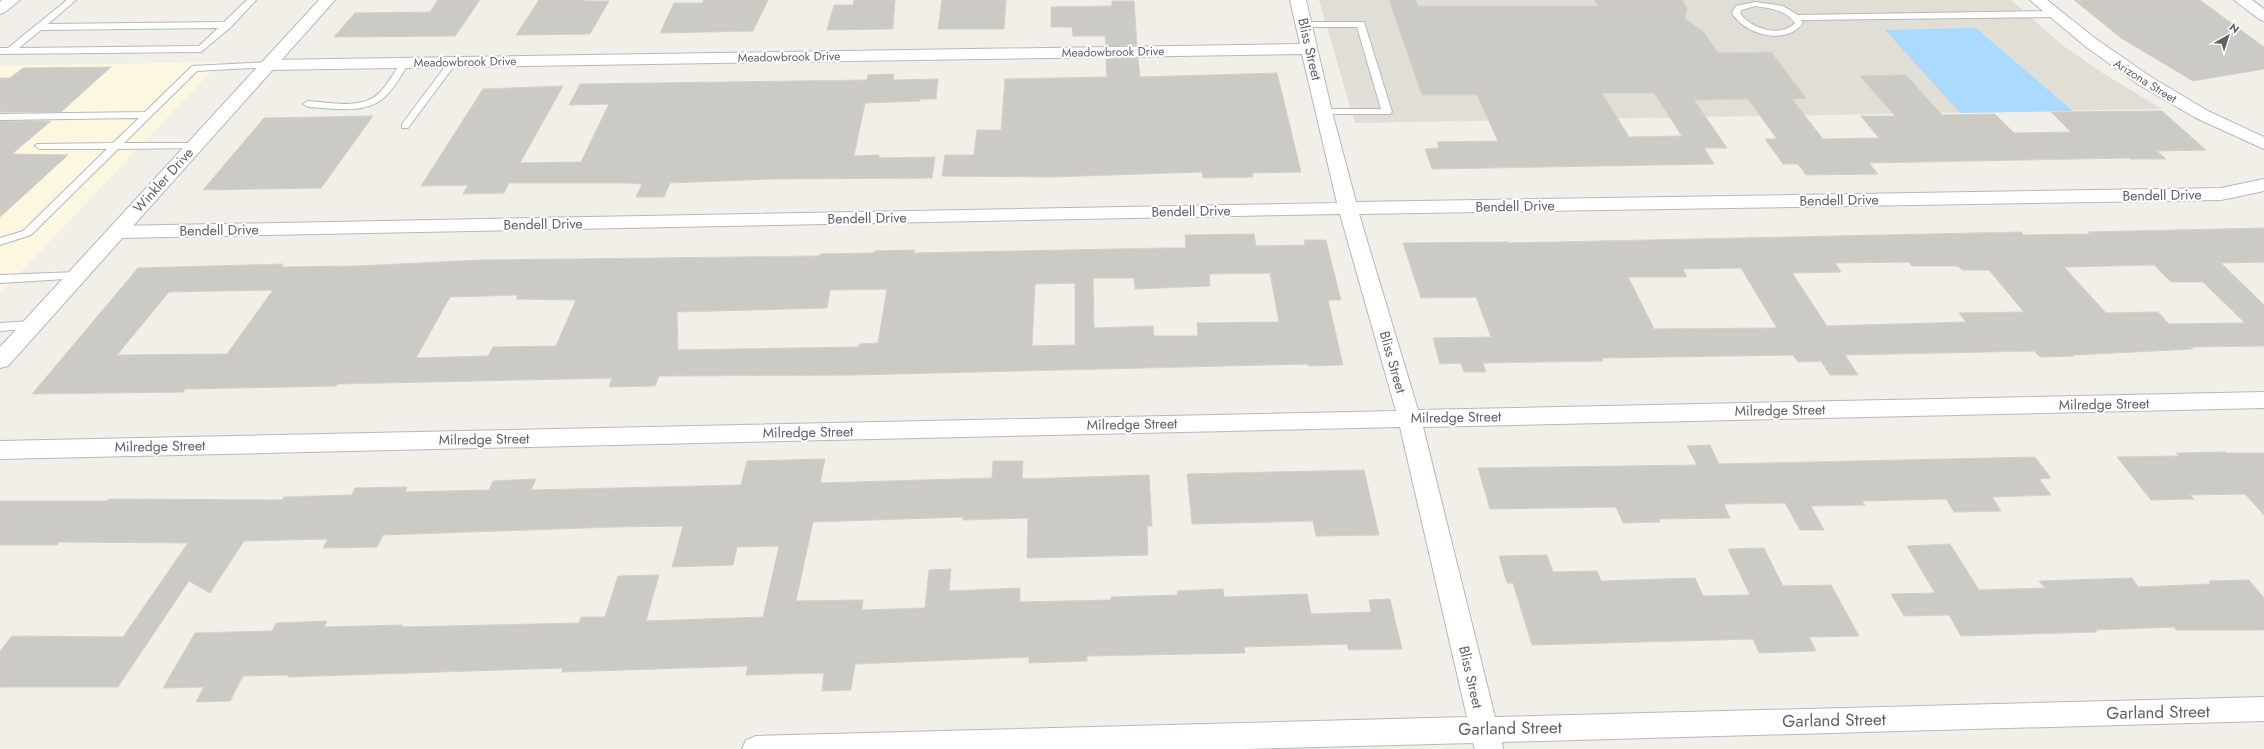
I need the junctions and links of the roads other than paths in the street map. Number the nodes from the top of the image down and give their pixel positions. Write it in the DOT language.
graph roads {
  1 [pos="12,0"];
  2 [pos="72,0"];
  3 [pos="252,0"];
  4 [pos="327,0"];
  5 [pos="1298,0"];
  6 [pos="2038,0"];
  7 [pos="2242,0"];
  8 [pos="0,9"];
  9 [pos="2054,14"];
  10 [pos="2264,16"];
  11 [pos="1796,18"];
  12 [pos="1304,24"];
  13 [pos="228,25"];
  14 [pos="38,27"];
  15 [pos="1310,49"];
  16 [pos="10,51"];
  17 [pos="0,52"];
  18 [pos="453,62"];
  19 [pos="406,63"];
  20 [pos="268,65"];
  21 [pos="308,104"];
  22 [pos="1323,112"];
  23 [pos="146,115"];
  24 [pos="0,117"];
  25 [pos="406,126"];
  26 [pos="2264,144"];
  27 [pos="40,146"];
  28 [pos="115,146"];
  29 [pos="194,146"];
  30 [pos="2264,185"];
  31 [pos="1348,208"];
  32 [pos="116,232"];
  33 [pos="0,242"];
  34 [pos="76,276"];
  35 [pos="0,279"];
  36 [pos="32,325"];
  37 [pos="0,327"];
  38 [pos="0,360"];
  39 [pos="2264,400"];
  40 [pos="1409,418"];
  41 [pos="0,450"];
  42 [pos="2264,709"];
  43 [pos="1486,739"];
  44 [pos="756,749"];
  1 -- 8 [label="street"];
  2 -- 14 [label="lane"];
  3 -- 13 [label="lane"];
  4 -- 20 [label="street, Winkler Drive"];
  5 -- 12 [label="street, Bliss Street"];
  6 -- 9 [label="street, Arizona Street"];
  7 -- 10 [label="street"];
  9 -- 11 [label="lane"];
  9 -- 26 [label="street, Arizona Street"];
  11 -- 11 [label="lane"];
  12 -- 15 [label="street, Bliss Street"];
  12 -- 22 [label="lane"];
  13 -- 14 [label="lane"];
  13 -- 16 [label="lane"];
  14 -- 16 [label="lane"];
  15 -- 18 [label="street, Meadowbrook Drive"];
  15 -- 22 [label="street, Bliss Street"];
  16 -- 17 [label="lane"];
  18 -- 19 [label="street, Meadowbrook Drive"];
  18 -- 25 [label="lane"];
  19 -- 20 [label="street, Meadowbrook Drive"];
  19 -- 21 [label="lane"];
  20 -- 23 [label="lane"];
  20 -- 29 [label="street, Winkler Drive"];
  22 -- 31 [label="street, Bliss Street"];
  23 -- 24 [label="lane"];
  23 -- 28 [label="lane"];
  27 -- 28 [label="lane"];
  28 -- 29 [label="lane"];
  28 -- 33 [label="lane"];
  29 -- 32 [label="street, Winkler Drive"];
  30 -- 31 [label="street, Bendell Drive"];
  31 -- 32 [label="street, Bendell Drive"];
  31 -- 40 [label="street, Bliss Street"];
  32 -- 34 [label="street, Winkler Drive"];
  34 -- 35 [label="lane"];
  34 -- 36 [label="street, Winkler Drive"];
  36 -- 37 [label="lane"];
  36 -- 38 [label="street, Winkler Drive"];
  39 -- 40 [label="street, Milredge Street"];
  40 -- 41 [label="street, Milredge Street"];
  40 -- 43 [label="street, Bliss Street"];
  42 -- 43 [label="street, Garland Street"];
  43 -- 44 [label="street, Garland Street"];
}
